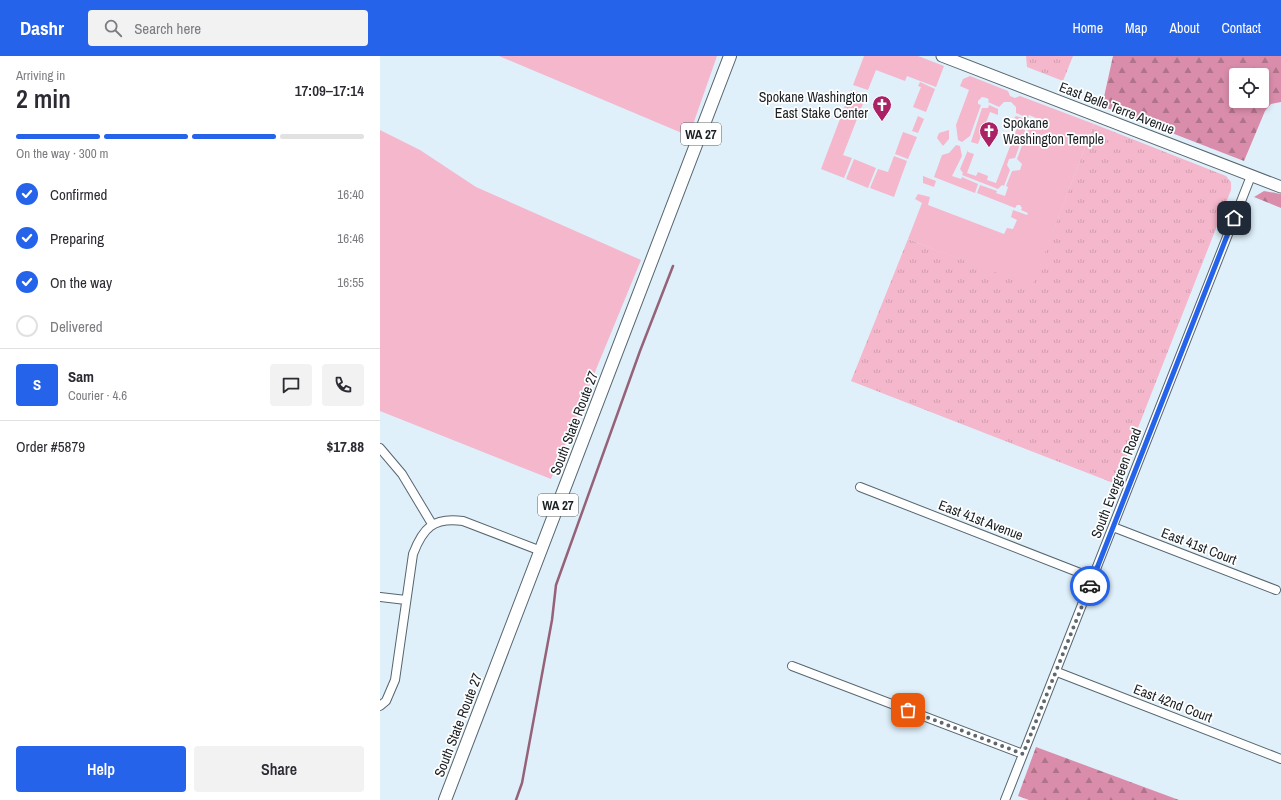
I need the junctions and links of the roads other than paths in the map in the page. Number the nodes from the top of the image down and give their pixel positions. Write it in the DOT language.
graph roads {
  1 [pos="730,56"];
  2 [pos="942,56"];
  3 [pos="1251,176"];
  4 [pos="1281,187"];
  5 [pos="380,448"];
  6 [pos="860,487"];
  7 [pos="432,524"];
  8 [pos="1113,527"];
  9 [pos="541,551"];
  10 [pos="1093,578"];
  11 [pos="1276,590"];
  12 [pos="380,597"];
  13 [pos="406,600"];
  14 [pos="792,666"];
  15 [pos="1057,672"];
  16 [pos="380,706"];
  17 [pos="1023,754"];
  18 [pos="1281,759"];
  19 [pos="446,800"];
  20 [pos="1006,800"];
  1 -- 9 [label="main road, South State Route 27 / WA 27"];
  2 -- 3 [label="street, East Belle Terre Avenue"];
  3 -- 4 [label="street, East Belle Terre Avenue"];
  3 -- 8 [label="street, South Evergreen Road"];
  5 -- 7 [label="street"];
  6 -- 10 [label="street, East 41st Avenue"];
  7 -- 9 [label="street"];
  7 -- 13 [label="street"];
  8 -- 10 [label="street, South Evergreen Road"];
  8 -- 11 [label="street, East 41st Court"];
  9 -- 19 [label="main road, South State Route 27 / WA 27"];
  10 -- 15 [label="street, South Evergreen Road"];
  12 -- 13 [label="street"];
  13 -- 16 [label="street"];
  14 -- 17 [label="street"];
  15 -- 17 [label="street, South Evergreen Road"];
  15 -- 18 [label="street, East 42nd Court"];
  17 -- 20 [label="street, South Evergreen Road"];
}
